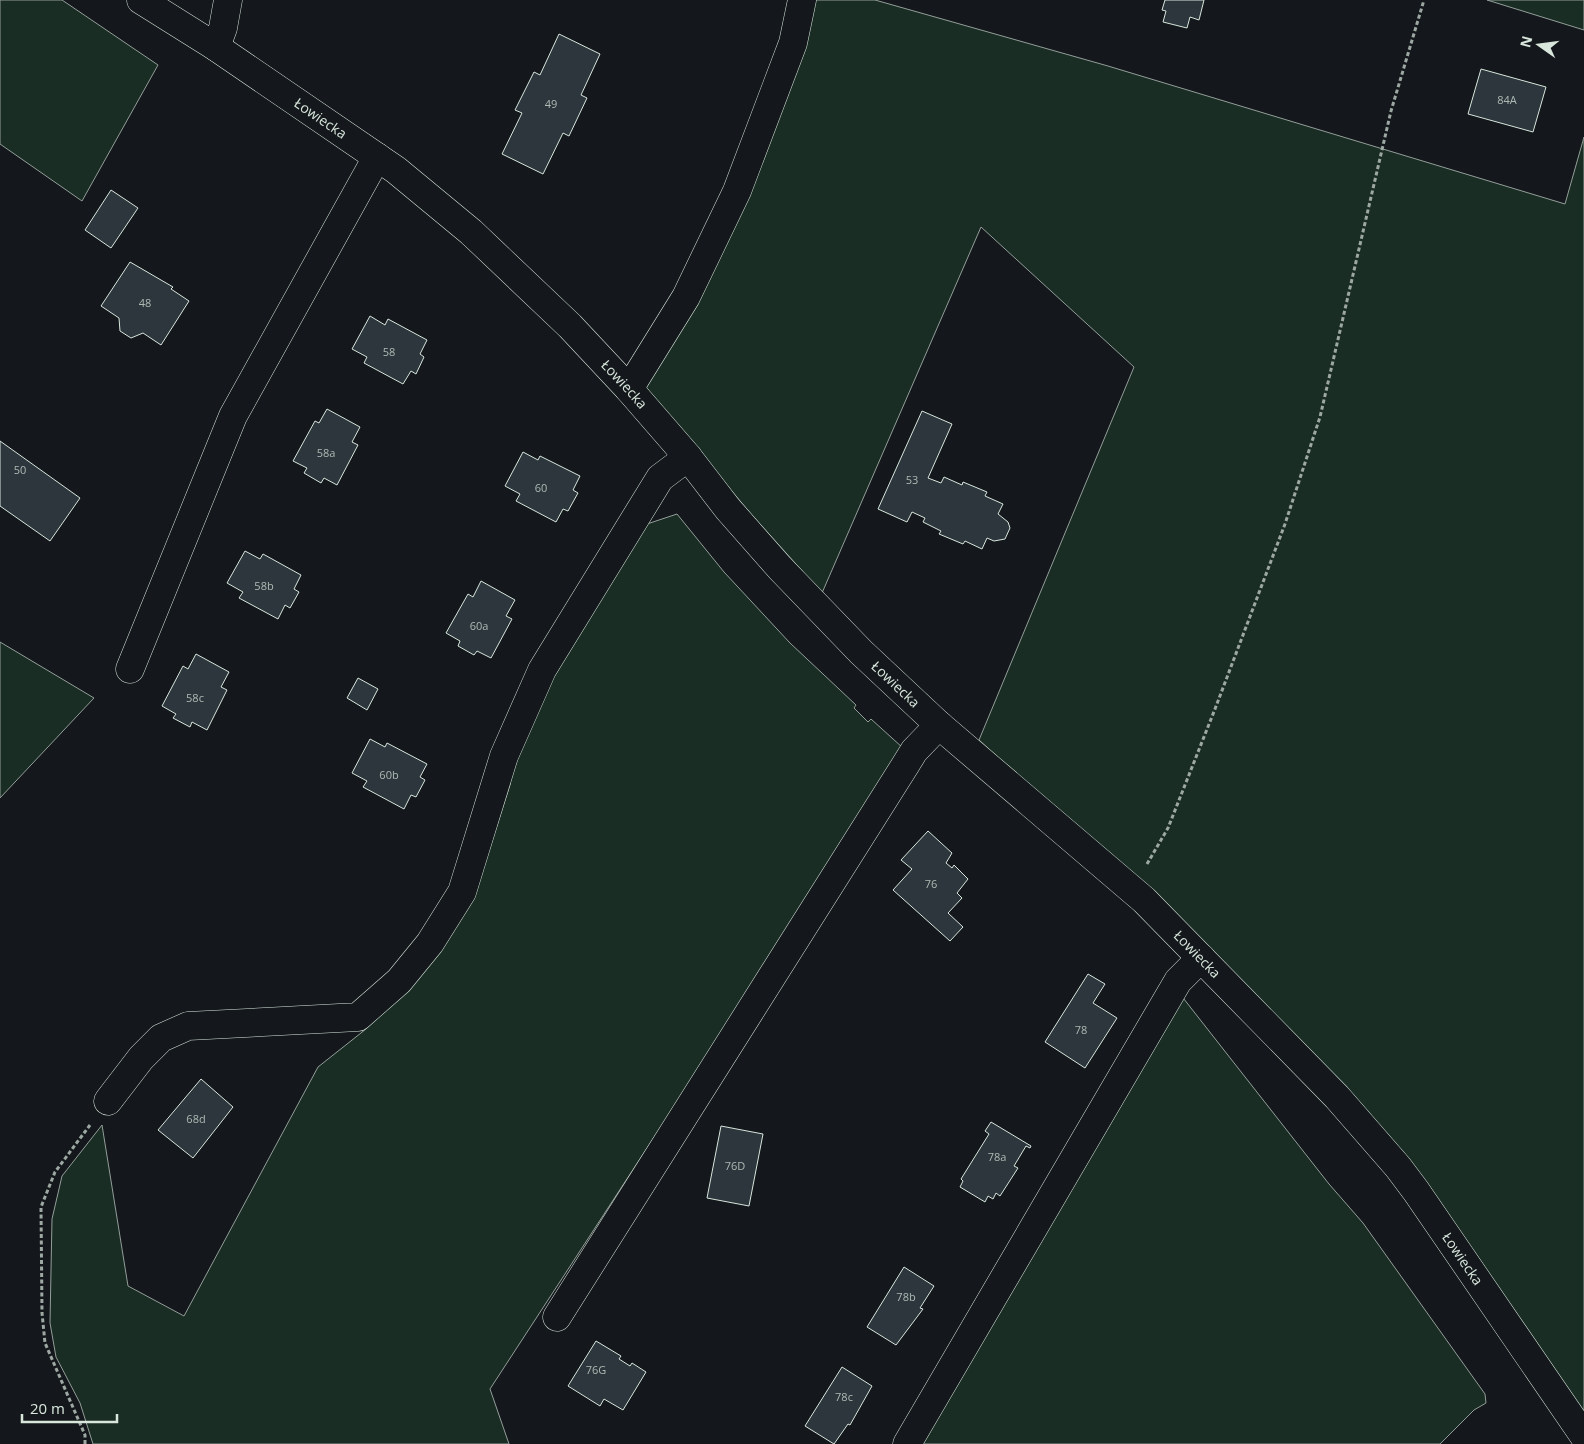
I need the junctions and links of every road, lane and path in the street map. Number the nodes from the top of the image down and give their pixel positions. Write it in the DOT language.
graph roads {
  1 [pos="141,0"];
  2 [pos="228,0"];
  3 [pos="802,0"];
  4 [pos="1424,0"];
  5 [pos="216,47"];
  6 [pos="377,157"];
  7 [pos="629,389"];
  8 [pos="688,457"];
  9 [pos="130,669"];
  10 [pos="939,725"];
  11 [pos="1132,891"];
  12 [pos="1202,958"];
  13 [pos="108,1101"];
  14 [pos="557,1317"];
  15 [pos="1584,1436"];
  16 [pos="85,1444"];
  17 [pos="907,1444"];
  1 -- 5 [label="street, Łowiecka"];
  2 -- 5 [label="street"];
  3 -- 7 [label="street"];
  4 -- 11 [label="path"];
  5 -- 6 [label="street, Łowiecka"];
  6 -- 7 [label="street, Łowiecka"];
  6 -- 9 [label="street"];
  7 -- 8 [label="street, Łowiecka"];
  8 -- 10 [label="street, Łowiecka"];
  8 -- 13 [label="street"];
  10 -- 11 [label="street, Łowiecka"];
  10 -- 14 [label="street"];
  11 -- 12 [label="street, Łowiecka"];
  12 -- 15 [label="street, Łowiecka"];
  12 -- 17 [label="street"];
  13 -- 16 [label="path"];
}
